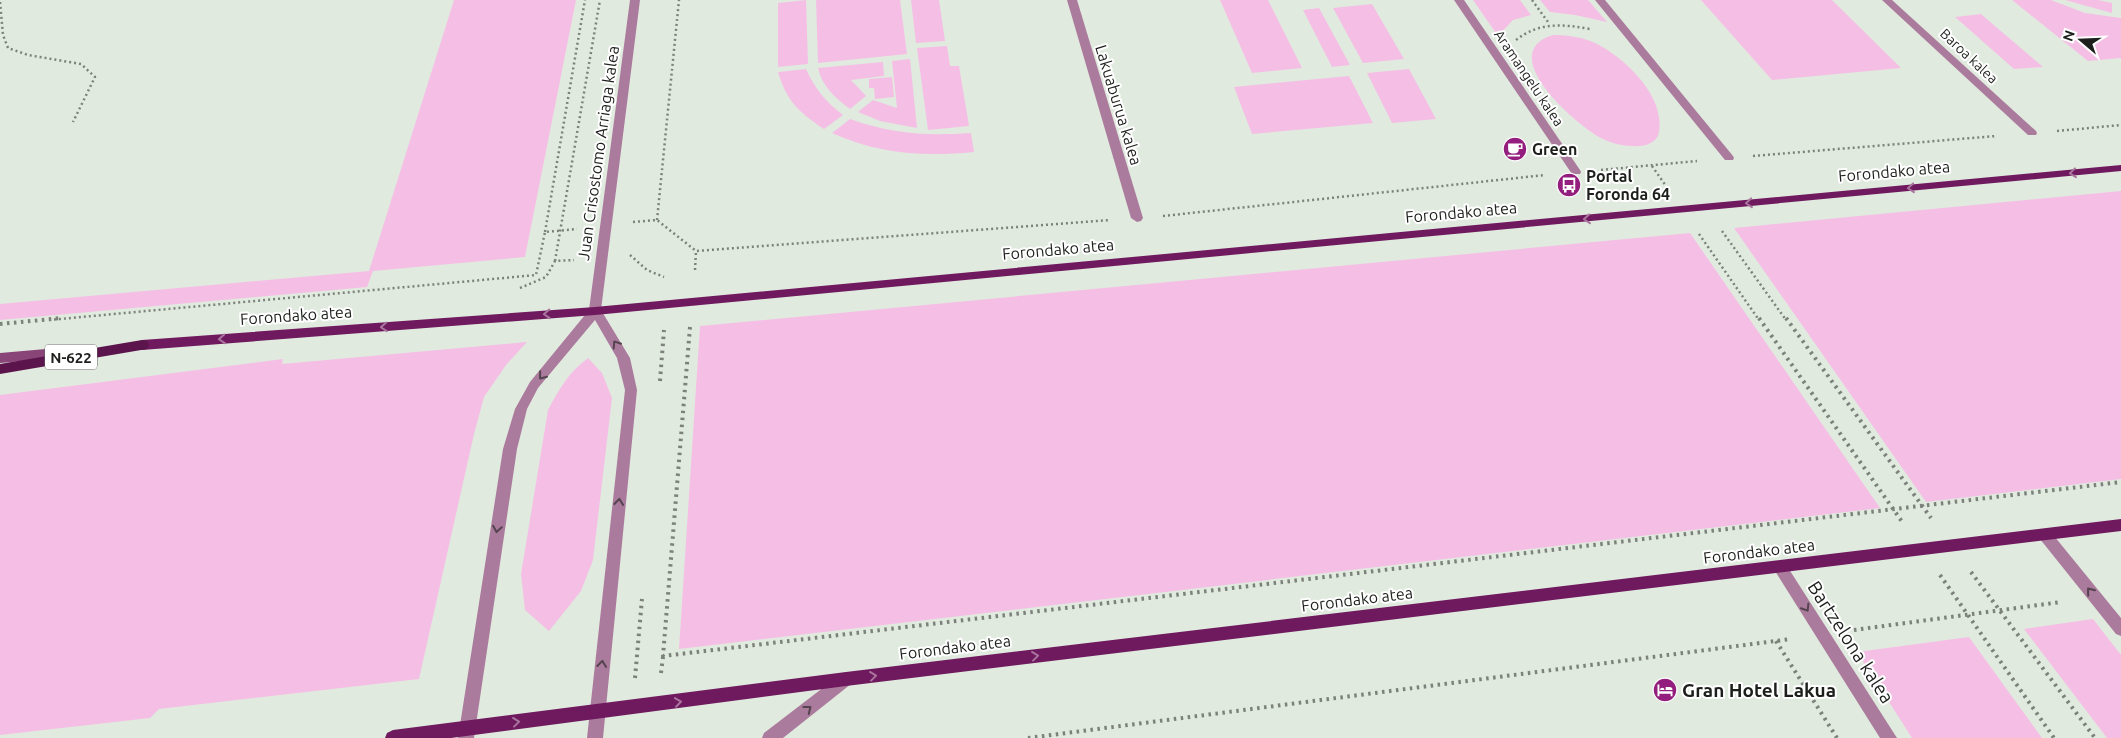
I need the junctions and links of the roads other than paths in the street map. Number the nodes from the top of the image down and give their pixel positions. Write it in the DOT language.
graph roads {
  1 [pos="635,0"];
  2 [pos="1072,0"];
  3 [pos="1459,0"];
  4 [pos="1600,0"];
  5 [pos="1887,0"];
  6 [pos="2032,133"];
  7 [pos="1729,158"];
  8 [pos="2121,168"];
  9 [pos="1576,172"];
  10 [pos="1137,218"];
  11 [pos="595,311"];
  12 [pos="142,345"];
  13 [pos="0,358"];
  14 [pos="0,369"];
  15 [pos="2121,525"];
  16 [pos="2045,535"];
  17 [pos="1780,567"];
  18 [pos="2121,629"];
  19 [pos="846,679"];
  20 [pos="597,712"];
  21 [pos="467,733"];
  22 [pos="393,738"];
  23 [pos="595,738"];
  24 [pos="770,738"];
  25 [pos="1890,738"];
  1 -- 11 [label="street, Juan Crisostomo Arriaga kalea"];
  2 -- 10 [label="street, Lakuaburua kalea"];
  3 -- 9 [label="street, Aramangelu kalea"];
  4 -- 7 [label="street"];
  5 -- 6 [label="street, Baroa kalea"];
  8 -- 11 [label="main road, Forondako atea, one-way"];
  11 -- 12 [label="main road, Forondako atea, one-way"];
  20 -- 11 [label="street, one-way"];
  11 -- 21 [label="street, one-way"];
  12 -- 13 [label="main road, Forondako atea"];
  12 -- 14 [label="highway, N-622"];
  15 -- 16 [label="main road, Forondako atea"];
  16 -- 17 [label="main road, Forondako atea"];
  18 -- 16 [label="street, one-way"];
  19 -- 17 [label="main road, Forondako atea, one-way"];
  17 -- 25 [label="street, Bartzelona kalea, one-way"];
  20 -- 19 [label="main road, Forondako atea, one-way"];
  24 -- 19 [label="street, one-way"];
  21 -- 20 [label="main road, Forondako atea, one-way"];
  20 -- 23 [label="street"];
  21 -- 22 [label="main road, Forondako atea"];
}
